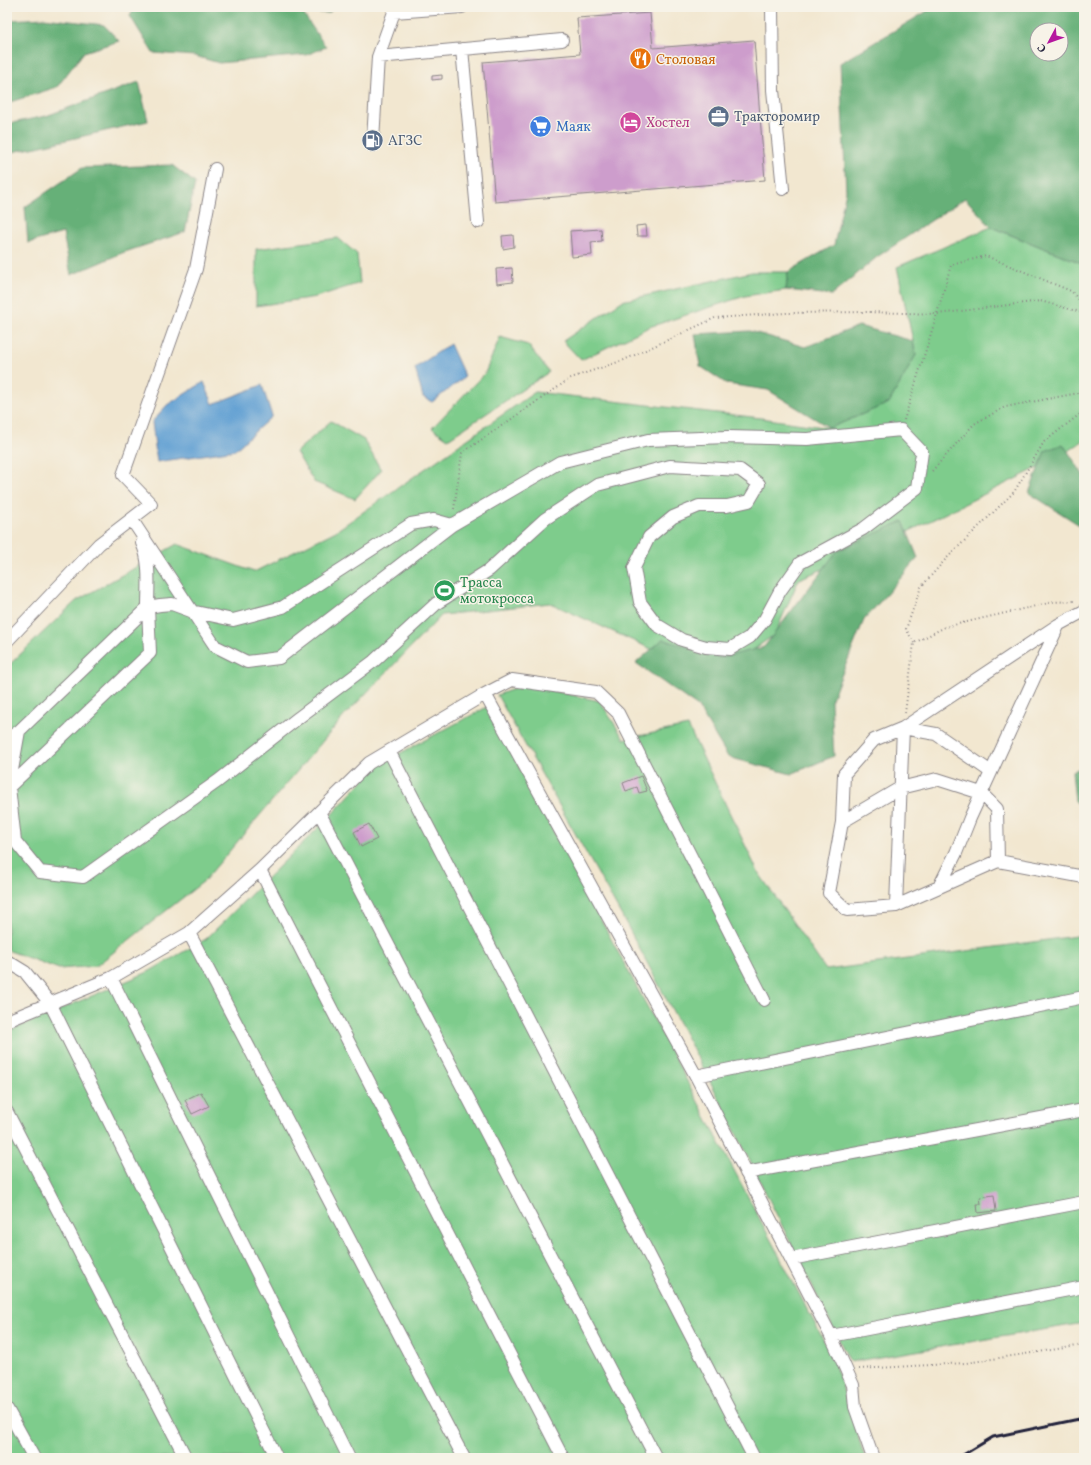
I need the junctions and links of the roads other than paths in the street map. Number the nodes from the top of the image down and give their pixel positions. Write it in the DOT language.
graph roads {
  1 [pos="462,7"];
  2 [pos="772,7"];
  3 [pos="394,9"];
  4 [pos="562,40"];
  5 [pos="462,49"];
  6 [pos="378,57"];
  7 [pos="373,140"];
  8 [pos="215,169"];
  9 [pos="783,189"];
  10 [pos="478,222"];
  11 [pos="132,520"];
  12 [pos="452,525"];
  13 [pos="148,607"];
  14 [pos="191,611"];
  15 [pos="1084,611"];
  16 [pos="1058,625"];
  17 [pos="7,641"];
  18 [pos="484,694"];
  19 [pos="903,728"];
  20 [pos="19,731"];
  21 [pos="7,739"];
  22 [pos="389,751"];
  23 [pos="991,772"];
  24 [pos="9,787"];
  25 [pos="900,788"];
  26 [pos="982,793"];
  27 [pos="319,812"];
  28 [pos="842,822"];
  29 [pos="998,861"];
  30 [pos="260,870"];
  31 [pos="1084,877"];
  32 [pos="939,887"];
  33 [pos="896,906"];
  34 [pos="189,933"];
  35 [pos="7,961"];
  36 [pos="111,978"];
  37 [pos="1084,997"];
  38 [pos="764,1000"];
  39 [pos="50,1003"];
  40 [pos="7,1021"];
  41 [pos="696,1076"];
  42 [pos="1084,1110"];
  43 [pos="7,1112"];
  44 [pos="746,1173"];
  45 [pos="1084,1202"];
  46 [pos="791,1259"];
  47 [pos="1084,1287"];
  48 [pos="830,1336"];
  49 [pos="7,1409"];
  50 [pos="34,1458"];
  51 [pos="186,1458"];
  52 [pos="277,1458"];
  53 [pos="349,1458"];
  54 [pos="464,1458"];
  55 [pos="563,1458"];
  56 [pos="656,1458"];
  57 [pos="754,1458"];
  58 [pos="873,1458"];
  1 -- 3 [label="street"];
  2 -- 9 [label="street"];
  3 -- 6 [label="street"];
  4 -- 5 [label="street"];
  5 -- 6 [label="street"];
  5 -- 10 [label="street"];
  6 -- 7 [label="street"];
  8 -- 11 [label="street"];
  11 -- 13 [label="street"];
  11 -- 14 [label="street"];
  11 -- 17 [label="street"];
  12 -- 14 [label="street"];
  12 -- 14 [label="street"];
  12 -- 24 [label="street"];
  13 -- 14 [label="street"];
  13 -- 20 [label="street"];
  13 -- 24 [label="street"];
  15 -- 16 [label="street"];
  16 -- 19 [label="street"];
  16 -- 23 [label="street"];
  18 -- 22 [label="street"];
  18 -- 38 [label="street"];
  18 -- 41 [label="street"];
  19 -- 23 [label="street"];
  19 -- 25 [label="street"];
  19 -- 28 [label="street"];
  20 -- 21 [label="street"];
  20 -- 24 [label="street"];
  22 -- 27 [label="street"];
  22 -- 57 [label="street"];
  23 -- 26 [label="street"];
  25 -- 26 [label="street"];
  25 -- 28 [label="street"];
  25 -- 33 [label="street"];
  26 -- 29 [label="street"];
  26 -- 32 [label="street"];
  27 -- 30 [label="street"];
  27 -- 56 [label="street"];
  28 -- 33 [label="street"];
  29 -- 31 [label="street"];
  29 -- 32 [label="street"];
  30 -- 34 [label="street"];
  30 -- 55 [label="street"];
  32 -- 33 [label="street"];
  34 -- 36 [label="street"];
  34 -- 54 [label="street"];
  35 -- 39 [label="street"];
  36 -- 39 [label="street"];
  36 -- 53 [label="street"];
  37 -- 41 [label="street"];
  39 -- 40 [label="street"];
  39 -- 52 [label="street"];
  41 -- 44 [label="street"];
  42 -- 44 [label="street"];
  43 -- 51 [label="street"];
  44 -- 46 [label="street"];
  45 -- 46 [label="street"];
  46 -- 48 [label="street"];
  47 -- 48 [label="street"];
  48 -- 58 [label="street"];
  49 -- 50 [label="street"];
}
